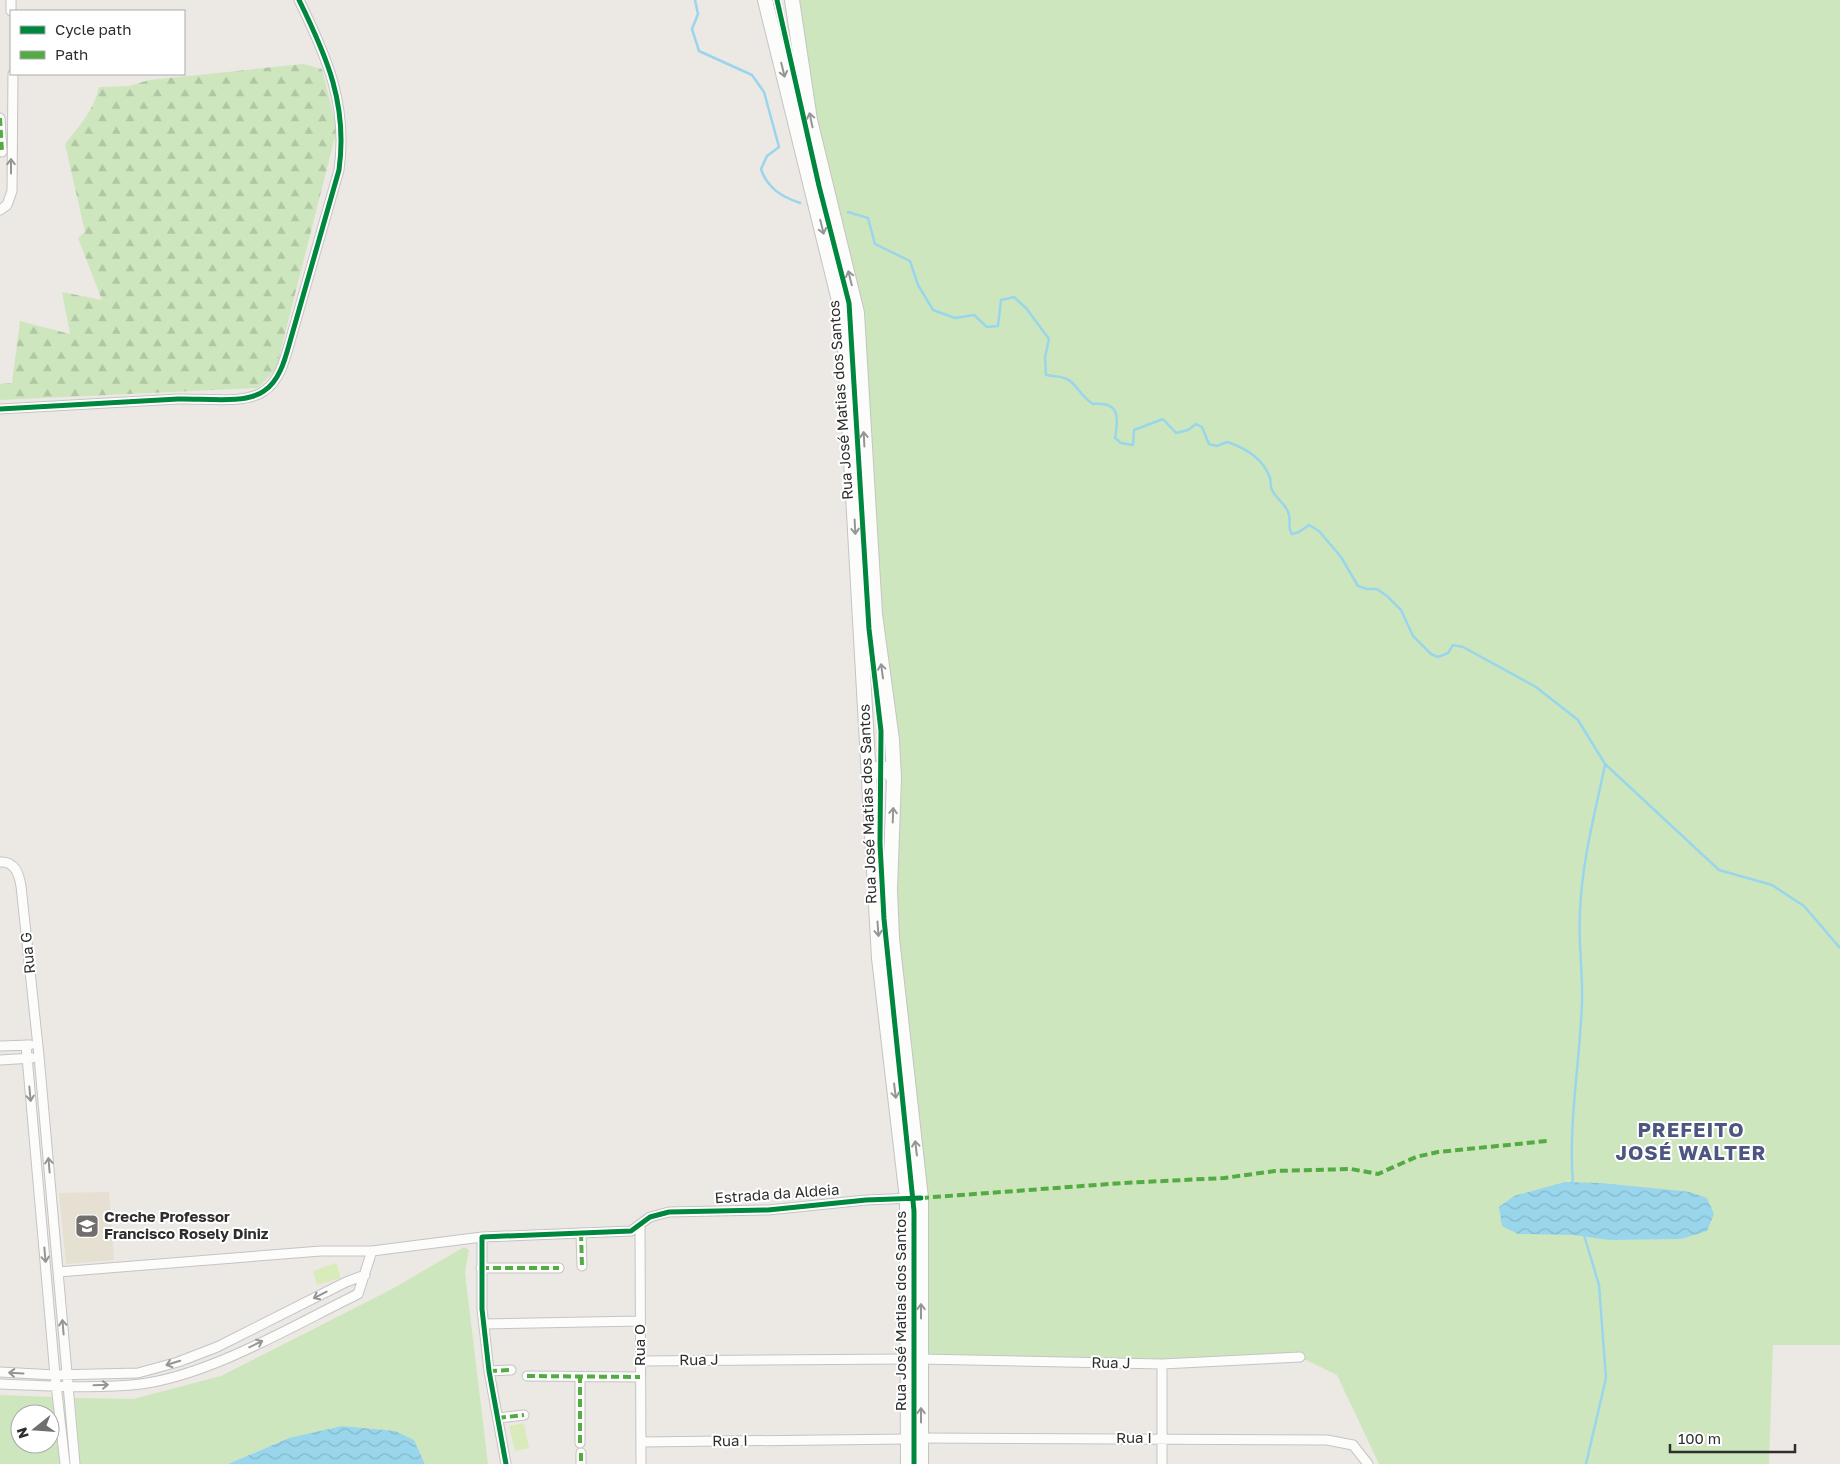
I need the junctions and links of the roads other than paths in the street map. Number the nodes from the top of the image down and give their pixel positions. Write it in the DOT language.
graph roads {
  1 [pos="299,0"];
  2 [pos="766,5"];
  3 [pos="793,5"];
  4 [pos="13,75"];
  5 [pos="0,118"];
  6 [pos="2,152"];
  7 [pos="0,210"];
  8 [pos="0,409"];
  9 [pos="892,740"];
  10 [pos="867,741"];
  11 [pos="869,778"];
  12 [pos="894,778"];
  13 [pos="0,862"];
  14 [pos="38,1044"];
  15 [pos="26,1045"];
  16 [pos="0,1046"];
  17 [pos="40,1058"];
  18 [pos="27,1059"];
  19 [pos="0,1060"];
  20 [pos="914,1198"];
  21 [pos="640,1226"];
  22 [pos="581,1233"];
  23 [pos="482,1237"];
  24 [pos="372,1251"];
  25 [pos="582,1266"];
  26 [pos="482,1268"];
  27 [pos="560,1268"];
  28 [pos="58,1272"];
  29 [pos="365,1275"];
  30 [pos="640,1321"];
  31 [pos="485,1324"];
  32 [pos="1300,1357"];
  33 [pos="915,1359"];
  34 [pos="640,1361"];
  35 [pos="1162,1364"];
  36 [pos="511,1370"];
  37 [pos="489,1371"];
  38 [pos="0,1372"];
  39 [pos="138,1373"];
  40 [pos="55,1375"];
  41 [pos="68,1375"];
  42 [pos="527,1376"];
  43 [pos="580,1377"];
  44 [pos="640,1377"];
  45 [pos="0,1384"];
  46 [pos="141,1384"];
  47 [pos="56,1386"];
  48 [pos="69,1386"];
  49 [pos="524,1415"];
  50 [pos="61,1418"];
  51 [pos="71,1418"];
  52 [pos="498,1418"];
  53 [pos="1162,1438"];
  54 [pos="915,1439"];
  55 [pos="641,1442"];
  56 [pos="580,1443"];
  57 [pos="581,1453"];
  58 [pos="65,1464"];
  59 [pos="76,1464"];
  60 [pos="506,1464"];
  61 [pos="581,1464"];
  62 [pos="641,1464"];
  63 [pos="908,1464"];
  64 [pos="921,1464"];
  65 [pos="1162,1464"];
  66 [pos="1368,1464"];
  1 -- 8 [label="street"];
  2 -- 3 [label="main road"];
  2 -- 10 [label="main road, Rua José Matias dos Santos, one-way"];
  9 -- 3 [label="main road, Rua José Matias dos Santos, one-way"];
  7 -- 4 [label="street, one-way"];
  5 -- 6 [label="street"];
  9 -- 10 [label="main road"];
  9 -- 12 [label="main road, Rua José Matias dos Santos"];
  10 -- 11 [label="main road, Rua José Matias dos Santos"];
  11 -- 12 [label="main road"];
  11 -- 20 [label="main road, Rua José Matias dos Santos, one-way"];
  20 -- 12 [label="main road, Rua José Matias dos Santos, one-way"];
  13 -- 14 [label="street, Rua G"];
  14 -- 15 [label="street"];
  14 -- 17 [label="street, Rua G"];
  15 -- 16 [label="street"];
  15 -- 18 [label="street"];
  17 -- 18 [label="street"];
  28 -- 17 [label="street, Rua G, one-way"];
  18 -- 19 [label="street"];
  18 -- 40 [label="street, one-way"];
  20 -- 21 [label="street, Estrada da Aldeia"];
  20 -- 33 [label="main road, Rua José Matias dos Santos"];
  21 -- 22 [label="street, Estrada da Aldeia"];
  21 -- 30 [label="street, Rua O"];
  22 -- 23 [label="street, Estrada da Aldeia"];
  22 -- 25 [label="street"];
  23 -- 24 [label="street, Estrada da Aldeia"];
  23 -- 26 [label="street"];
  24 -- 28 [label="street, Estrada da Aldeia"];
  24 -- 29 [label="street"];
  26 -- 27 [label="street"];
  26 -- 31 [label="street"];
  41 -- 28 [label="street, Rua G, one-way"];
  29 -- 39 [label="street, one-way"];
  46 -- 29 [label="street, one-way"];
  30 -- 31 [label="street"];
  30 -- 34 [label="street, Rua O"];
  31 -- 37 [label="street"];
  32 -- 35 [label="street, Rua J"];
  33 -- 34 [label="street, Rua J"];
  33 -- 35 [label="street, Rua J"];
  33 -- 54 [label="main road, Rua José Matias dos Santos"];
  34 -- 44 [label="street, Rua O"];
  35 -- 53 [label="street"];
  36 -- 37 [label="street"];
  37 -- 52 [label="street"];
  40 -- 38 [label="street, one-way"];
  39 -- 41 [label="street"];
  39 -- 46 [label="street"];
  40 -- 41 [label="street"];
  40 -- 47 [label="street"];
  41 -- 48 [label="street, Rua G"];
  42 -- 43 [label="street"];
  43 -- 44 [label="street"];
  43 -- 56 [label="street"];
  44 -- 55 [label="street, Rua O"];
  45 -- 47 [label="street"];
  48 -- 46 [label="street, one-way"];
  47 -- 48 [label="street"];
  47 -- 50 [label="street"];
  48 -- 51 [label="street, Rua G"];
  49 -- 52 [label="street"];
  50 -- 51 [label="street"];
  50 -- 58 [label="street"];
  51 -- 59 [label="street, Rua G"];
  52 -- 60 [label="street"];
  53 -- 54 [label="street, Rua I"];
  53 -- 65 [label="street"];
  53 -- 66 [label="street, Rua I"];
  54 -- 55 [label="street, Rua I"];
  54 -- 63 [label="main road, Rua José Matias dos Santos"];
  54 -- 64 [label="main road, Rua José Matias dos Santos"];
  55 -- 62 [label="street, Rua O"];
  57 -- 61 [label="street"];
}
